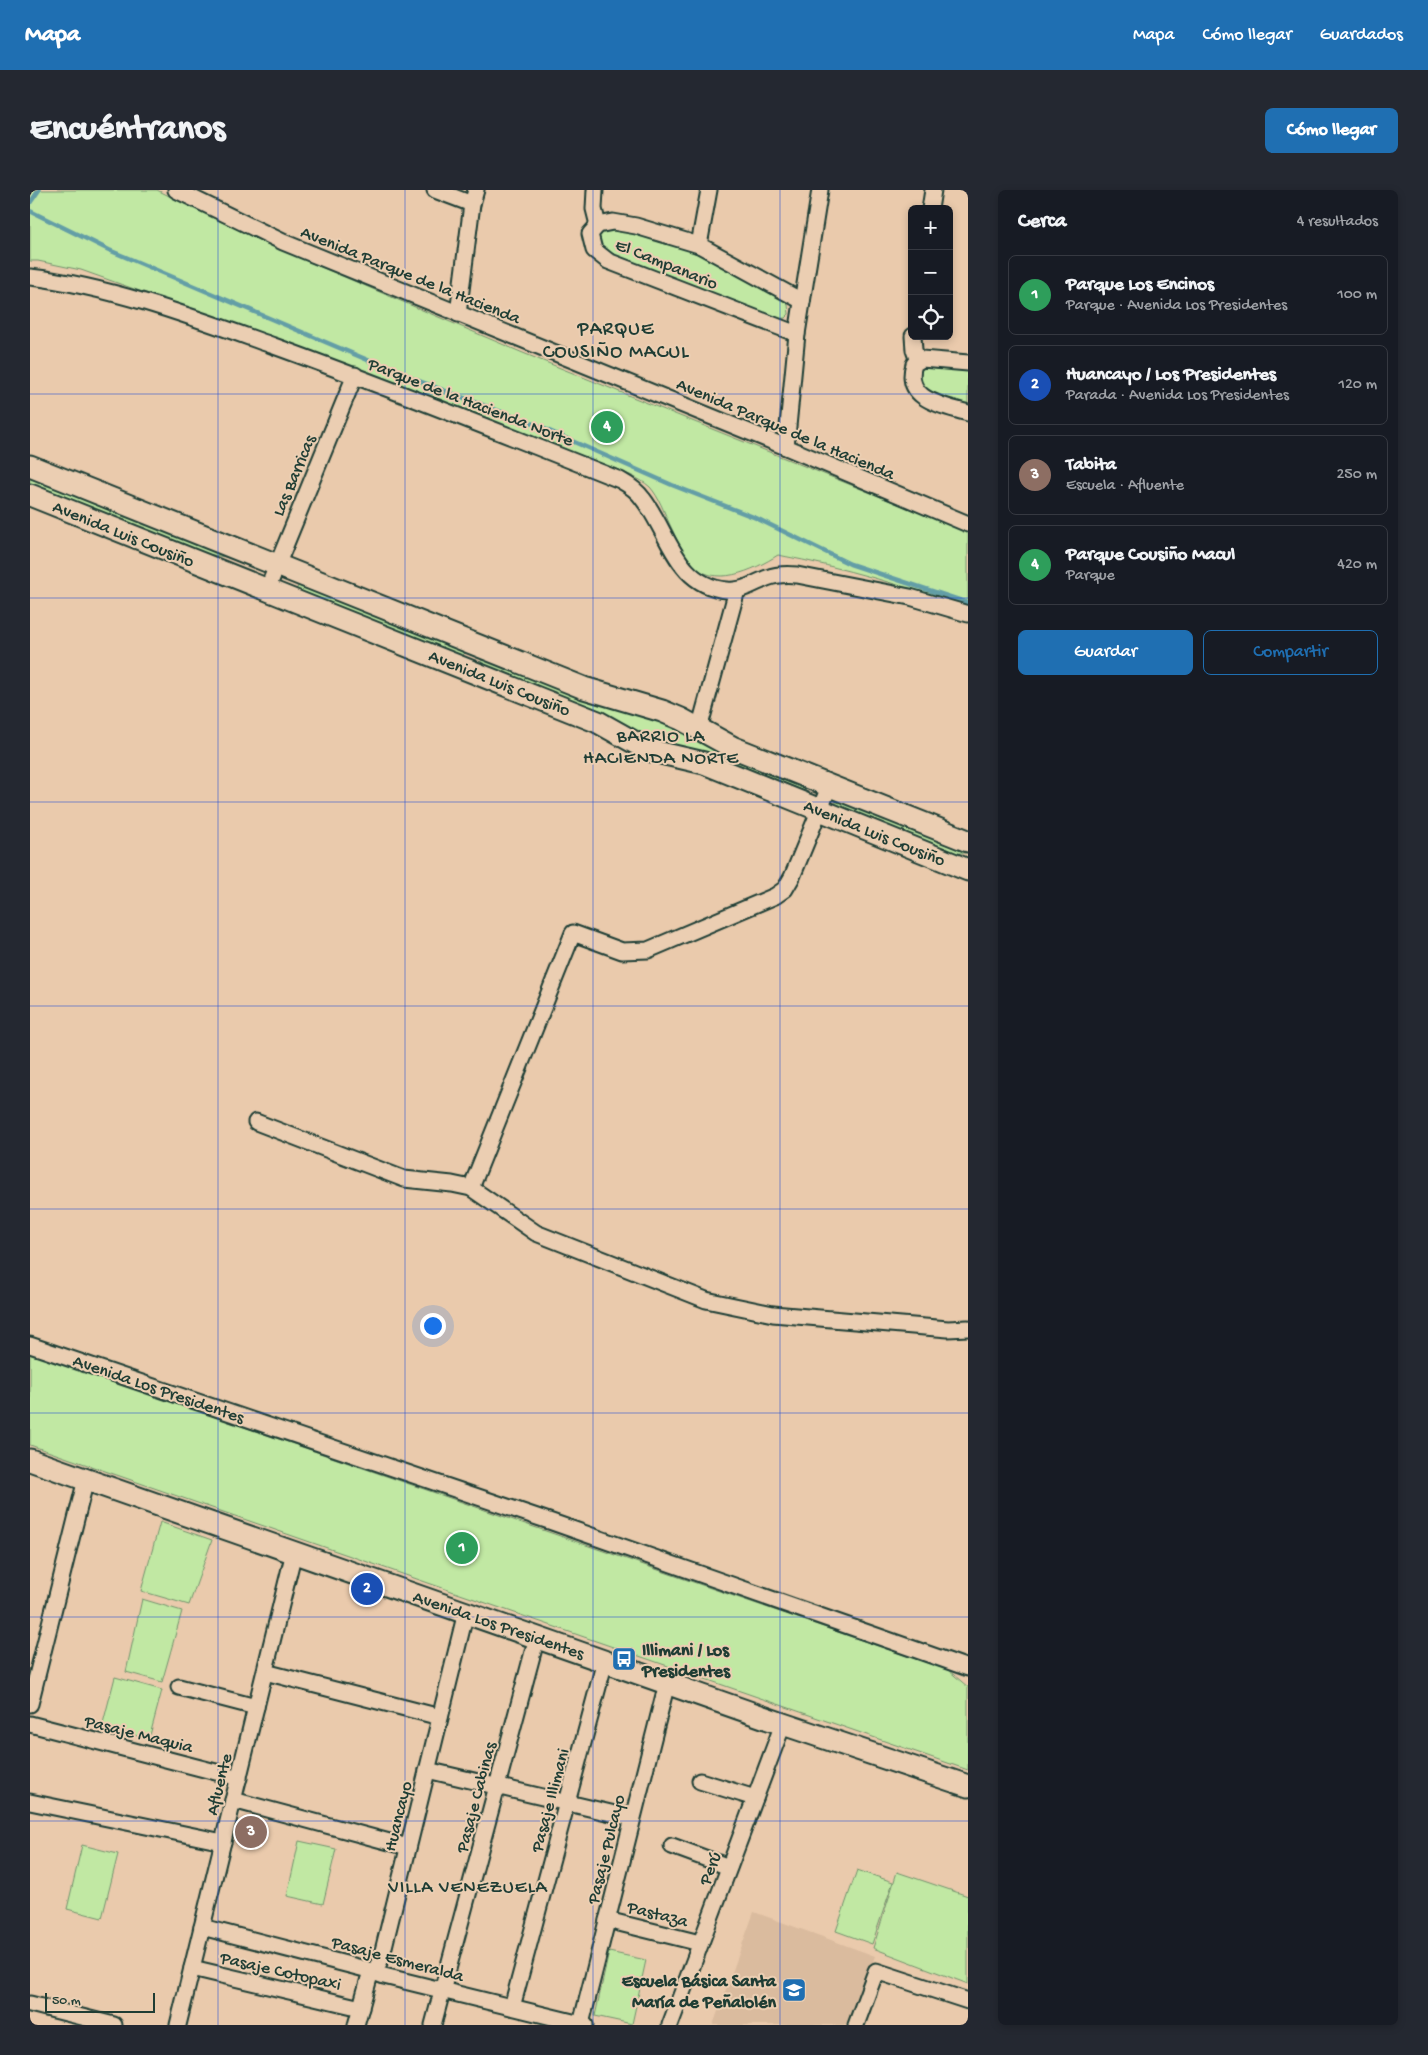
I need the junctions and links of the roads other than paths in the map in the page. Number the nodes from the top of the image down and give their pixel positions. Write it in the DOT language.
graph roads {
  1 [pos="176,190"];
  2 [pos="435,190"];
  3 [pos="595,190"];
  4 [pos="709,190"];
  5 [pos="820,190"];
  6 [pos="933,190"];
  7 [pos="474,197"];
  8 [pos="931,205"];
  9 [pos="598,224"];
  10 [pos="699,245"];
  11 [pos="30,277"];
  12 [pos="802,300"];
  13 [pos="458,314"];
  14 [pos="797,334"];
  15 [pos="913,340"];
  16 [pos="918,361"];
  17 [pos="968,363"];
  18 [pos="355,376"];
  19 [pos="968,413"];
  20 [pos="786,447"];
  21 [pos="30,466"];
  22 [pos="30,495"];
  23 [pos="968,524"];
  24 [pos="277,564"];
  25 [pos="267,590"];
  26 [pos="737,590"];
  27 [pos="968,614"];
  28 [pos="476,644"];
  29 [pos="466,669"];
  30 [pos="699,729"];
  31 [pos="830,787"];
  32 [pos="820,810"];
  33 [pos="968,841"];
  34 [pos="968,870"];
  35 [pos="256,1122"];
  36 [pos="471,1188"];
  37 [pos="968,1328"];
  38 [pos="30,1345"];
  39 [pos="30,1460"];
  40 [pos="86,1480"];
  41 [pos="294,1552"];
  42 [pos="466,1612"];
  43 [pos="537,1637"];
  44 [pos="605,1661"];
  45 [pos="968,1668"];
  46 [pos="265,1672"];
  47 [pos="666,1683"];
  48 [pos="179,1687"];
  49 [pos="30,1700"];
  50 [pos="256,1707"];
  51 [pos="440,1717"];
  52 [pos="30,1724"];
  53 [pos="783,1724"];
  54 [pos="427,1770"];
  55 [pos="239,1778"];
  56 [pos="700,1781"];
  57 [pos="497,1786"];
  58 [pos="968,1786"];
  59 [pos="755,1798"];
  60 [pos="233,1800"];
  61 [pos="30,1802"];
  62 [pos="568,1802"];
  63 [pos="632,1818"];
  64 [pos="223,1842"];
  65 [pos="408,1846"];
  66 [pos="672,1846"];
  67 [pos="729,1867"];
  68 [pos="607,1920"];
  69 [pos="202,1927"];
  70 [pos="700,1943"];
  71 [pos="192,1968"];
  72 [pos="374,1972"];
  73 [pos="443,1990"];
  74 [pos="968,2001"];
  75 [pos="30,2004"];
  76 [pos="512,2007"];
  77 [pos="361,2008"];
  78 [pos="583,2024"];
  79 [pos="114,2025"];
  80 [pos="178,2025"];
  81 [pos="356,2025"];
  82 [pos="433,2025"];
  83 [pos="670,2025"];
  84 [pos="856,2025"];
  1 -- 13 [label="street, Avenida Parque de la Hacienda"];
  2 -- 7 [label="street"];
  3 -- 9 [label="street"];
  4 -- 10 [label="street"];
  5 -- 12 [label="street"];
  6 -- 8 [label="street"];
  7 -- 13 [label="street"];
  9 -- 10 [label="street, El Campanario"];
  9 -- 14 [label="street, El Campanario"];
  10 -- 12 [label="street, El Campanario"];
  11 -- 18 [label="street, Parque de la Hacienda Norte"];
  12 -- 14 [label="street"];
  13 -- 20 [label="street, Avenida Parque de la Hacienda"];
  14 -- 20 [label="street"];
  15 -- 16 [label="street"];
  16 -- 17 [label="street"];
  16 -- 19 [label="street"];
  18 -- 24 [label="street, Las Barricas"];
  18 -- 26 [label="street, Parque de la Hacienda Norte"];
  20 -- 23 [label="street, Avenida Parque de la Hacienda"];
  21 -- 24 [label="street, Avenida Luis Cousiño"];
  22 -- 25 [label="street, Avenida Luis Cousiño"];
  24 -- 25 [label="street, Las Barricas"];
  24 -- 28 [label="street, Avenida Luis Cousiño"];
  25 -- 29 [label="street, Avenida Luis Cousiño"];
  26 -- 27 [label="street"];
  26 -- 30 [label="street"];
  28 -- 29 [label="street"];
  28 -- 30 [label="street, Avenida Luis Cousiño"];
  29 -- 32 [label="street, Avenida Luis Cousiño"];
  30 -- 31 [label="street, Avenida Luis Cousiño"];
  31 -- 32 [label="street"];
  31 -- 33 [label="street, Avenida Luis Cousiño"];
  32 -- 34 [label="street, Avenida Luis Cousiño"];
  32 -- 36 [label="street"];
  35 -- 36 [label="street"];
  36 -- 37 [label="street"];
  38 -- 45 [label="street, Avenida Los Presidentes"];
  39 -- 40 [label="street, Avenida Los Presidentes"];
  40 -- 41 [label="street, Avenida Los Presidentes"];
  40 -- 49 [label="street"];
  41 -- 42 [label="street, Avenida Los Presidentes"];
  41 -- 46 [label="street, Afluente"];
  42 -- 43 [label="street, Avenida Los Presidentes"];
  42 -- 51 [label="street, Huancayo"];
  43 -- 44 [label="street, Avenida Los Presidentes"];
  43 -- 57 [label="street, Pasaje Cabinas"];
  44 -- 47 [label="street, Avenida Los Presidentes"];
  44 -- 62 [label="street, Pasaje Illimani"];
  46 -- 50 [label="street, Afluente"];
  46 -- 51 [label="street"];
  47 -- 53 [label="street, Avenida Los Presidentes"];
  47 -- 63 [label="street, Pasaje Pulcayo"];
  48 -- 50 [label="street"];
  50 -- 55 [label="street, Afluente"];
  51 -- 54 [label="street, Huancayo"];
  52 -- 55 [label="street, Pasaje Maquia"];
  53 -- 58 [label="street, Avenida Los Presidentes"];
  53 -- 59 [label="street, Perú"];
  54 -- 57 [label="street"];
  54 -- 65 [label="street, Huancayo"];
  55 -- 60 [label="street, Afluente"];
  56 -- 59 [label="street"];
  57 -- 62 [label="street"];
  57 -- 73 [label="street, Pasaje Cabinas"];
  59 -- 67 [label="street, Perú"];
  60 -- 64 [label="street, Afluente"];
  60 -- 65 [label="street"];
  61 -- 64 [label="street"];
  62 -- 63 [label="street"];
  62 -- 76 [label="street, Pasaje Illimani"];
  63 -- 68 [label="street, Pasaje Pulcayo"];
  64 -- 69 [label="street, Afluente"];
  65 -- 72 [label="street, Huancayo"];
  66 -- 67 [label="street"];
  67 -- 70 [label="street, Perú"];
  68 -- 70 [label="street, Pastaza"];
  68 -- 78 [label="street, Pasaje Pulcayo"];
  69 -- 71 [label="street, Afluente"];
  69 -- 72 [label="street, Pasaje Esmeralda"];
  70 -- 83 [label="street, Perú"];
  71 -- 77 [label="street, Pasaje Cotopaxi"];
  71 -- 80 [label="street, Afluente"];
  72 -- 73 [label="street, Pasaje Esmeralda"];
  72 -- 77 [label="street, Huancayo"];
  73 -- 76 [label="street, Pasaje Esmeralda"];
  73 -- 82 [label="street, Pasaje Cabinas"];
  74 -- 84 [label="street"];
  75 -- 79 [label="street"];
  76 -- 78 [label="street, Pasaje Esmeralda"];
  77 -- 81 [label="street, Huancayo"];
}
